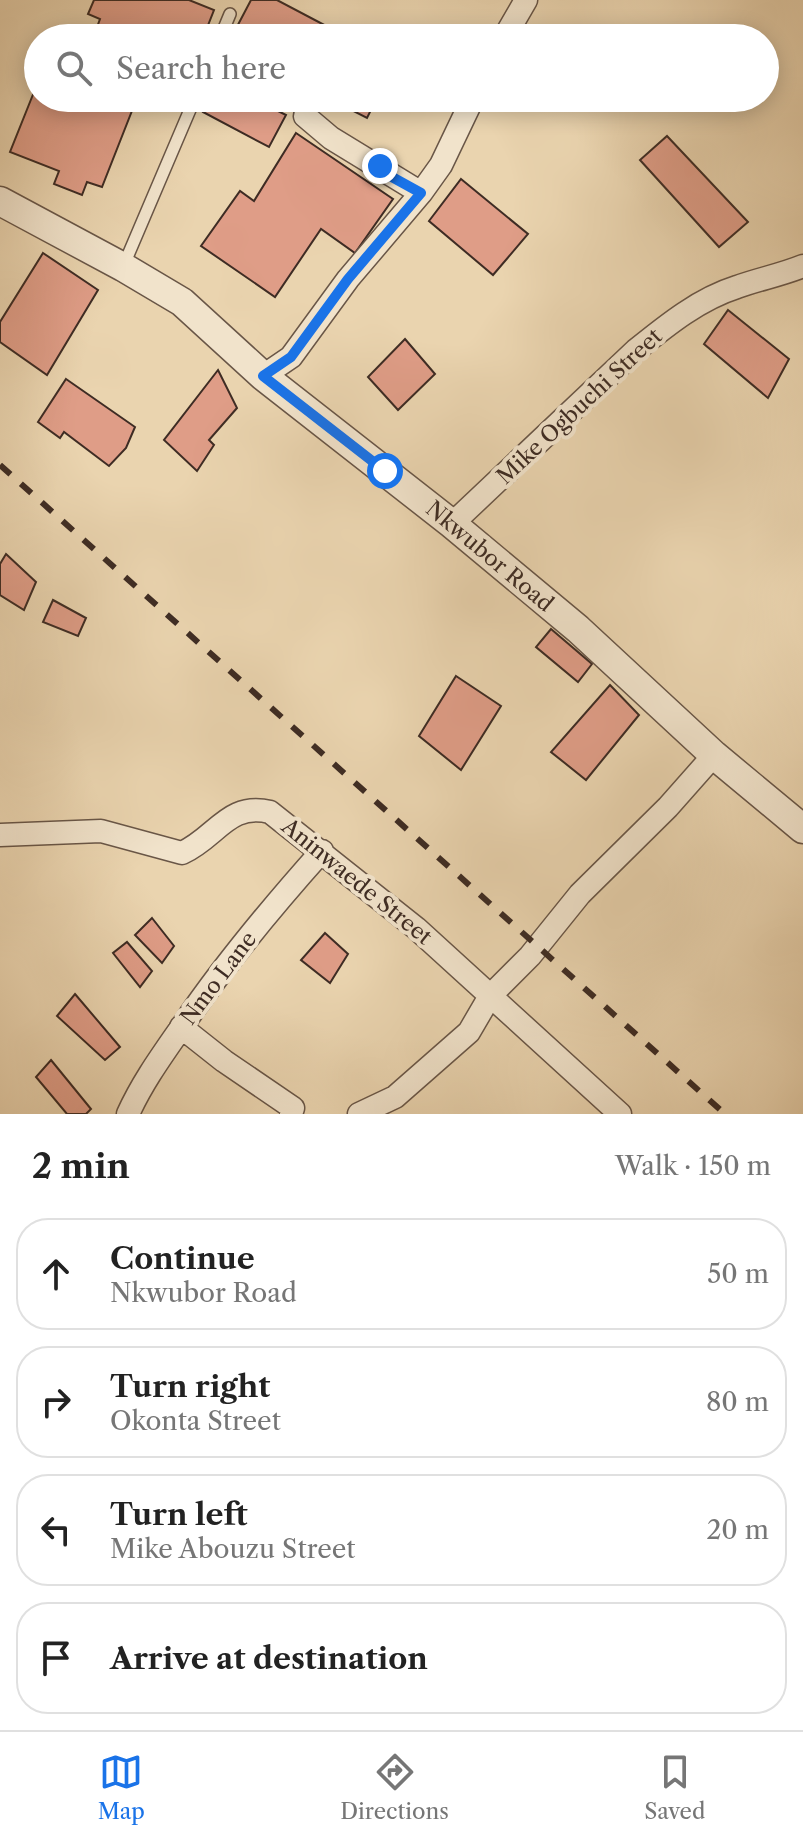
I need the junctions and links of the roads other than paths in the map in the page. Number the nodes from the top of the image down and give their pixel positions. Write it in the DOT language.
graph roads {
  1 [pos="526,0"];
  2 [pos="230,14"];
  3 [pos="226,24"];
  4 [pos="512,24"];
  5 [pos="189,112"];
  6 [pos="466,112"];
  7 [pos="305,116"];
  8 [pos="421,193"];
  9 [pos="0,201"];
  10 [pos="803,266"];
  11 [pos="123,267"];
  12 [pos="263,376"];
  13 [pos="452,524"];
  14 [pos="714,755"];
  15 [pos="803,829"];
  16 [pos="0,835"];
  17 [pos="322,851"];
  18 [pos="490,996"];
  19 [pos="181,1027"];
  20 [pos="298,1112"];
  21 [pos="128,1114"];
  22 [pos="359,1114"];
  23 [pos="620,1114"];
  1 -- 4 [label="street"];
  2 -- 3 [label="lane"];
  5 -- 11 [label="lane"];
  6 -- 8 [label="street"];
  7 -- 8 [label="street"];
  8 -- 12 [label="street"];
  9 -- 11 [label="street, Nkwubor Road"];
  10 -- 13 [label="street, Mike Ogbuchi Street"];
  11 -- 12 [label="street, Nkwubor Road"];
  12 -- 13 [label="street, Nkwubor Road"];
  13 -- 14 [label="street, Nkwubor Road"];
  14 -- 15 [label="street, Nkwubor Road"];
  14 -- 18 [label="street"];
  16 -- 17 [label="street, Aninwaede Street"];
  17 -- 18 [label="street, Aninwaede Street"];
  17 -- 19 [label="street, Nmo Lane"];
  18 -- 22 [label="street"];
  18 -- 23 [label="street, Aninwaede Street"];
  19 -- 20 [label="street"];
  19 -- 21 [label="street, Nmo Lane"];
}
